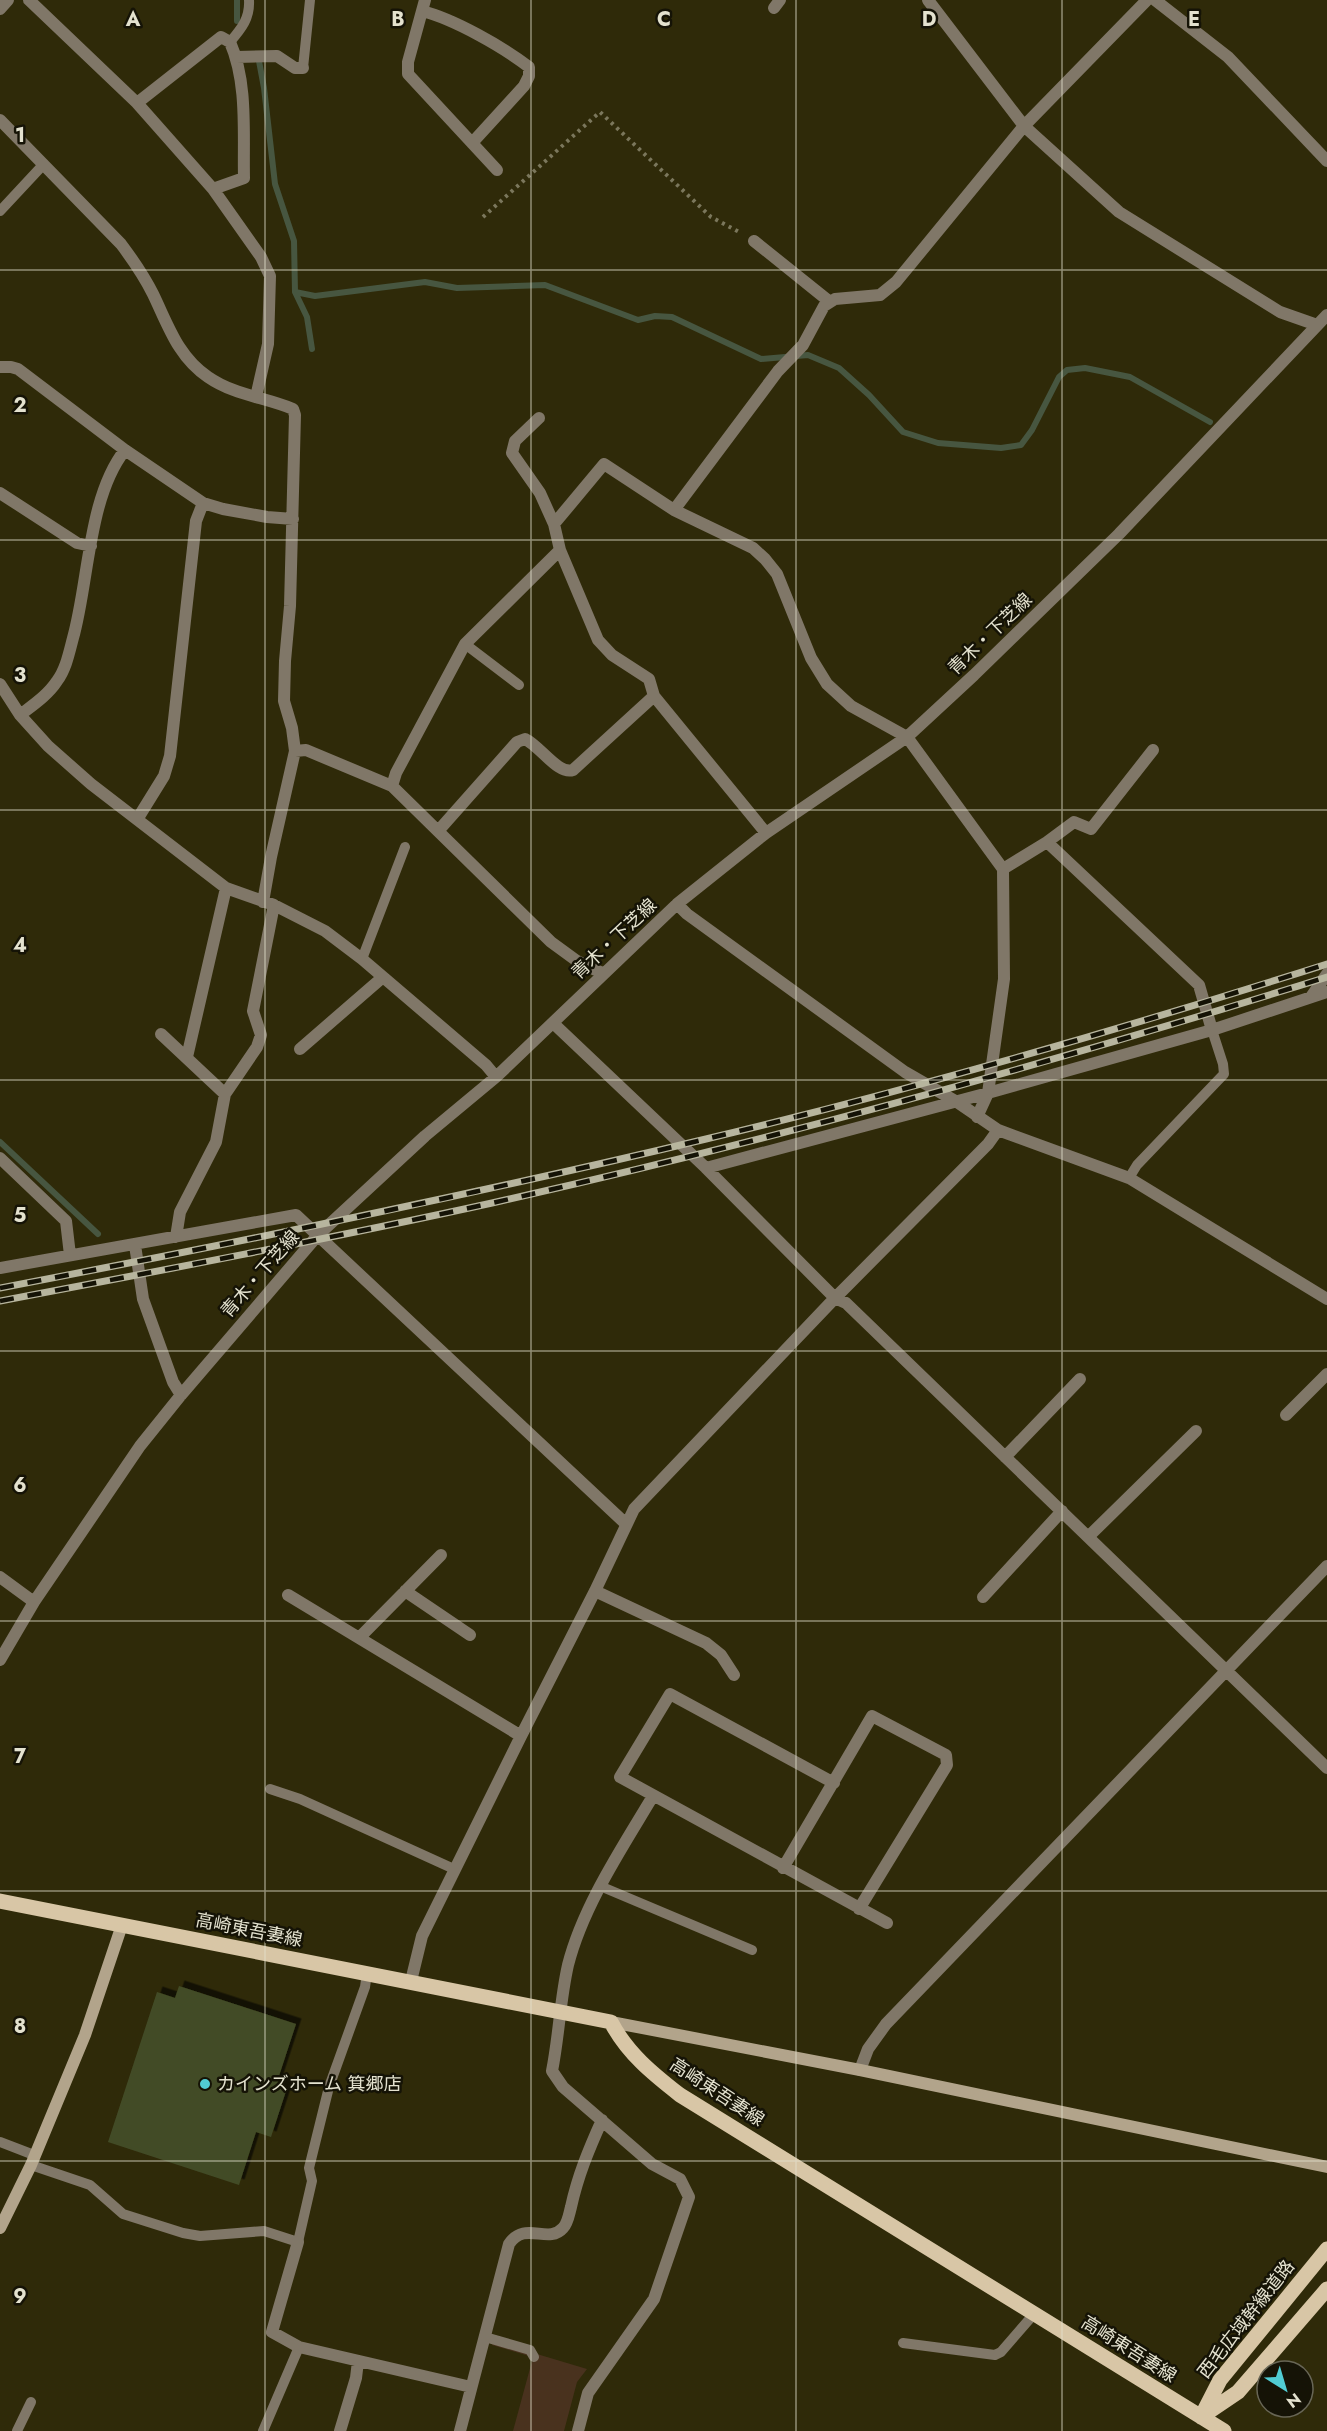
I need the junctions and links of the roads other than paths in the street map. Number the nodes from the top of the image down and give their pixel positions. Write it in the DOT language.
graph roads {
  1 [pos="8,0"];
  2 [pos="29,0"];
  3 [pos="249,0"];
  4 [pos="309,0"];
  5 [pos="928,0"];
  6 [pos="1147,0"];
  7 [pos="1155,0"];
  8 [pos="424,5"];
  9 [pos="0,9"];
  10 [pos="230,42"];
  11 [pos="237,57"];
  12 [pos="303,68"];
  13 [pos="137,103"];
  14 [pos="0,120"];
  15 [pos="1024,126"];
  16 [pos="471,143"];
  17 [pos="1327,161"];
  18 [pos="42,166"];
  19 [pos="497,170"];
  20 [pos="213,189"];
  21 [pos="0,211"];
  22 [pos="754,241"];
  23 [pos="830,302"];
  24 [pos="1324,318"];
  25 [pos="0,367"];
  26 [pos="256,397"];
  27 [pos="539,418"];
  28 [pos="125,450"];
  29 [pos="0,493"];
  30 [pos="203,503"];
  31 [pos="674,510"];
  32 [pos="293,519"];
  33 [pos="554,524"];
  34 [pos="91,546"];
  35 [pos="560,550"];
  36 [pos="465,644"];
  37 [pos="0,684"];
  38 [pos="519,685"];
  39 [pos="654,696"];
  40 [pos="20,715"];
  41 [pos="907,737"];
  42 [pos="1153,750"];
  43 [pos="295,751"];
  44 [pos="392,786"];
  45 [pos="138,818"];
  46 [pos="439,830"];
  47 [pos="766,833"];
  48 [pos="1047,842"];
  49 [pos="405,847"];
  50 [pos="1003,869"];
  51 [pos="226,888"];
  52 [pos="268,904"];
  53 [pos="677,904"];
  54 [pos="362,959"];
  55 [pos="603,974"];
  56 [pos="1327,974"];
  57 [pos="383,977"];
  58 [pos="1327,992"];
  59 [pos="1311,997"];
  60 [pos="554,1023"];
  61 [pos="1212,1030"];
  62 [pos="161,1034"];
  63 [pos="300,1049"];
  64 [pos="187,1058"];
  65 [pos="496,1077"];
  66 [pos="988,1093"];
  67 [pos="225,1095"];
  68 [pos="957,1102"];
  69 [pos="977,1117"];
  70 [pos="998,1130"];
  71 [pos="0,1158"];
  72 [pos="706,1168"];
  73 [pos="1129,1178"];
  74 [pos="318,1235"];
  75 [pos="176,1237"];
  76 [pos="135,1245"];
  77 [pos="70,1255"];
  78 [pos="0,1268"];
  79 [pos="835,1298"];
  80 [pos="1327,1299"];
  81 [pos="1327,1374"];
  82 [pos="1080,1379"];
  83 [pos="181,1395"];
  84 [pos="1286,1415"];
  85 [pos="1196,1431"];
  86 [pos="1005,1457"];
  87 [pos="1062,1511"];
  88 [pos="626,1524"];
  89 [pos="1088,1537"];
  90 [pos="441,1555"];
  91 [pos="1327,1566"];
  92 [pos="0,1577"];
  93 [pos="405,1591"];
  94 [pos="595,1591"];
  95 [pos="288,1595"];
  96 [pos="983,1597"];
  97 [pos="34,1602"];
  98 [pos="470,1635"];
  99 [pos="359,1638"];
  100 [pos="0,1660"];
  101 [pos="1227,1670"];
  102 [pos="734,1675"];
  103 [pos="521,1736"];
  104 [pos="1327,1768"];
  105 [pos="834,1783"];
  106 [pos="270,1789"];
  107 [pos="652,1796"];
  108 [pos="783,1868"];
  109 [pos="454,1869"];
  110 [pos="600,1886"];
  111 [pos="0,1901"];
  112 [pos="859,1909"];
  113 [pos="887,1923"];
  114 [pos="122,1925"];
  115 [pos="752,1950"];
  116 [pos="367,1973"];
  117 [pos="411,1981"];
  118 [pos="561,2012"];
  119 [pos="611,2022"];
  120 [pos="860,2070"];
  121 [pos="602,2120"];
  122 [pos="0,2142"];
  123 [pos="33,2160"];
  124 [pos="1327,2167"];
  125 [pos="0,2228"];
  126 [pos="298,2242"];
  127 [pos="1327,2249"];
  128 [pos="1327,2289"];
  129 [pos="1034,2314"];
  130 [pos="484,2337"];
  131 [pos="903,2343"];
  132 [pos="299,2347"];
  133 [pos="534,2357"];
  134 [pos="358,2361"];
  135 [pos="471,2387"];
  136 [pos="31,2402"];
  137 [pos="1201,2417"];
  138 [pos="17,2431"];
  139 [pos="263,2431"];
  140 [pos="340,2431"];
  141 [pos="460,2431"];
  142 [pos="578,2431"];
  143 [pos="1224,2431"];
  1 -- 9 [label="street"];
  2 -- 13 [label="street"];
  3 -- 10 [label="lane"];
  4 -- 12 [label="lane"];
  5 -- 15 [label="street"];
  6 -- 15 [label="street"];
  7 -- 17 [label="street"];
  8 -- 16 [label="street"];
  8 -- 16 [label="street"];
  10 -- 11 [label="street"];
  10 -- 13 [label="street"];
  11 -- 12 [label="street"];
  11 -- 20 [label="street"];
  13 -- 20 [label="street"];
  14 -- 18 [label="street"];
  15 -- 23 [label="street"];
  15 -- 24 [label="street"];
  16 -- 19 [label="street"];
  18 -- 21 [label="lane"];
  18 -- 26 [label="street"];
  20 -- 26 [label="street"];
  22 -- 23 [label="street"];
  23 -- 31 [label="street"];
  24 -- 41 [label="street, 青木・下芝線"];
  25 -- 28 [label="street"];
  26 -- 32 [label="street"];
  27 -- 33 [label="street"];
  28 -- 30 [label="street"];
  28 -- 34 [label="street"];
  29 -- 34 [label="street"];
  30 -- 32 [label="street"];
  30 -- 45 [label="street"];
  31 -- 33 [label="street"];
  31 -- 41 [label="street"];
  32 -- 43 [label="street"];
  33 -- 35 [label="street"];
  34 -- 40 [label="street"];
  35 -- 36 [label="street"];
  35 -- 39 [label="street"];
  36 -- 38 [label="lane"];
  36 -- 44 [label="street"];
  37 -- 40 [label="street"];
  39 -- 46 [label="street"];
  39 -- 47 [label="street"];
  40 -- 45 [label="street"];
  41 -- 47 [label="street, 青木・下芝線"];
  41 -- 50 [label="street"];
  42 -- 48 [label="street"];
  43 -- 44 [label="street"];
  43 -- 52 [label="street"];
  44 -- 46 [label="street"];
  45 -- 51 [label="street"];
  46 -- 55 [label="street"];
  47 -- 53 [label="street, 青木・下芝線"];
  48 -- 50 [label="street"];
  48 -- 61 [label="street"];
  49 -- 54 [label="lane"];
  50 -- 66 [label="street"];
  51 -- 52 [label="street"];
  51 -- 64 [label="street"];
  52 -- 54 [label="street"];
  52 -- 67 [label="street"];
  53 -- 55 [label="street, 青木・下芝線"];
  53 -- 68 [label="street"];
  54 -- 57 [label="street"];
  55 -- 60 [label="street, 青木・下芝線"];
  56 -- 59 [label="street"];
  57 -- 63 [label="street"];
  57 -- 65 [label="street"];
  58 -- 59 [label="street"];
  59 -- 61 [label="street"];
  60 -- 65 [label="street, 青木・下芝線"];
  60 -- 72 [label="street"];
  61 -- 66 [label="street"];
  61 -- 73 [label="lane"];
  62 -- 64 [label="street"];
  64 -- 67 [label="street"];
  65 -- 74 [label="street, 青木・下芝線"];
  66 -- 68 [label="street"];
  66 -- 69 [label="street"];
  67 -- 75 [label="street"];
  68 -- 69 [label="street"];
  68 -- 72 [label="street"];
  69 -- 70 [label="street"];
  70 -- 73 [label="street"];
  70 -- 79 [label="street"];
  71 -- 77 [label="street"];
  72 -- 79 [label="street"];
  73 -- 80 [label="street"];
  74 -- 75 [label="street"];
  74 -- 83 [label="street, 青木・下芝線"];
  74 -- 88 [label="street"];
  75 -- 76 [label="street"];
  76 -- 77 [label="street"];
  76 -- 83 [label="street"];
  77 -- 78 [label="street"];
  79 -- 86 [label="street"];
  79 -- 88 [label="street"];
  81 -- 84 [label="street"];
  82 -- 86 [label="street"];
  83 -- 97 [label="street, 青木・下芝線"];
  85 -- 89 [label="street"];
  86 -- 87 [label="street"];
  87 -- 89 [label="street"];
  87 -- 96 [label="street"];
  88 -- 94 [label="street"];
  89 -- 101 [label="street"];
  90 -- 93 [label="street"];
  91 -- 101 [label="street"];
  92 -- 97 [label="street"];
  93 -- 98 [label="street"];
  93 -- 99 [label="street"];
  94 -- 102 [label="street"];
  94 -- 103 [label="street"];
  95 -- 99 [label="street"];
  97 -- 100 [label="street, 青木・下芝線"];
  99 -- 103 [label="street"];
  101 -- 104 [label="street"];
  101 -- 120 [label="street"];
  103 -- 109 [label="street"];
  105 -- 107 [label="street"];
  105 -- 108 [label="street"];
  105 -- 112 [label="street"];
  106 -- 109 [label="lane"];
  107 -- 108 [label="street"];
  107 -- 110 [label="street"];
  108 -- 112 [label="street"];
  109 -- 117 [label="street"];
  110 -- 115 [label="lane"];
  110 -- 118 [label="street"];
  111 -- 114 [label="main road, 高崎東吾妻線"];
  112 -- 113 [label="street"];
  114 -- 116 [label="main road, 高崎東吾妻線"];
  114 -- 123 [label="street"];
  116 -- 117 [label="main road, 高崎東吾妻線"];
  116 -- 126 [label="lane"];
  117 -- 118 [label="main road, 高崎東吾妻線"];
  118 -- 119 [label="main road, 高崎東吾妻線"];
  118 -- 121 [label="street"];
  119 -- 120 [label="street"];
  119 -- 129 [label="main road, 高崎東吾妻線"];
  120 -- 124 [label="street"];
  121 -- 130 [label="street"];
  121 -- 142 [label="street"];
  122 -- 123 [label="lane"];
  123 -- 125 [label="street"];
  123 -- 126 [label="lane"];
  126 -- 132 [label="street"];
  127 -- 137 [label="main road, 西毛広域幹線道路"];
  128 -- 137 [label="main road, 西毛広域幹線道路"];
  129 -- 131 [label="lane"];
  129 -- 137 [label="main road, 高崎東吾妻線"];
  130 -- 133 [label="lane"];
  130 -- 135 [label="street"];
  132 -- 134 [label="street"];
  132 -- 139 [label="lane"];
  134 -- 135 [label="street"];
  134 -- 140 [label="street"];
  135 -- 141 [label="street"];
  136 -- 138 [label="lane"];
  137 -- 143 [label="main road, 高崎東吾妻線"];
}
